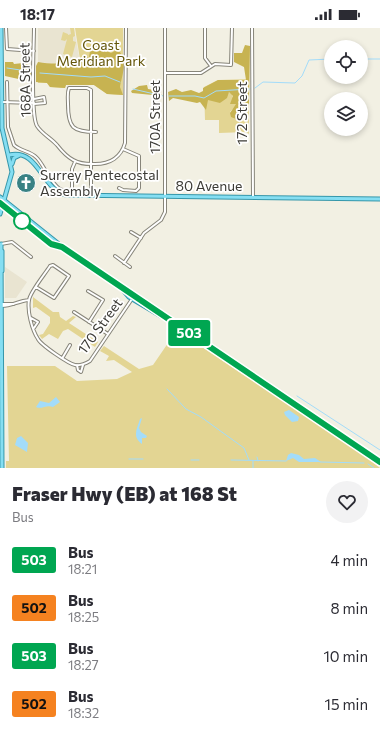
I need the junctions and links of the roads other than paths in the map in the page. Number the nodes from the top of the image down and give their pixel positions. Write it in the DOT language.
graph roads {
  1 [pos="1,28"];
  2 [pos="6,28"];
  3 [pos="34,28"];
  4 [pos="126,28"];
  5 [pos="165,28"];
  6 [pos="205,28"];
  7 [pos="232,28"];
  8 [pos="252,28"];
  9 [pos="34,51"];
  10 [pos="211,66"];
  11 [pos="165,73"];
  12 [pos="7,82"];
  13 [pos="34,98"];
  14 [pos="2,102"];
  15 [pos="7,102"];
  16 [pos="34,103"];
  17 [pos="91,103"];
  18 [pos="96,103"];
  19 [pos="92,132"];
  20 [pos="96,132"];
  21 [pos="123,149"];
  22 [pos="9,155"];
  23 [pos="22,155"];
  24 [pos="74,162"];
  25 [pos="11,165"];
  26 [pos="92,165"];
  27 [pos="119,188"];
  28 [pos="7,192"];
  29 [pos="0,196"];
  30 [pos="91,196"];
  31 [pos="166,197"];
  32 [pos="253,197"];
  33 [pos="380,198"];
  34 [pos="4,200"];
  35 [pos="1,204"];
  36 [pos="9,210"];
  37 [pos="0,214"];
  38 [pos="131,232"];
  39 [pos="140,238"];
  40 [pos="0,242"];
  41 [pos="62,247"];
  42 [pos="115,256"];
  43 [pos="31,257"];
  44 [pos="124,263"];
  45 [pos="130,267"];
  46 [pos="36,287"];
  47 [pos="120,287"];
  48 [pos="88,292"];
  49 [pos="132,299"];
  50 [pos="29,300"];
  51 [pos="2,305"];
  52 [pos="141,305"];
  53 [pos="152,308"];
  54 [pos="74,312"];
  55 [pos="31,318"];
  56 [pos="168,319"];
  57 [pos="89,322"];
  58 [pos="1,327"];
  59 [pos="34,328"];
  60 [pos="109,334"];
  61 [pos="70,345"];
  62 [pos="63,357"];
  63 [pos="77,365"];
  64 [pos="83,365"];
  65 [pos="1,414"];
  66 [pos="380,462"];
  67 [pos="2,468"];
  1 -- 14 [label="main road"];
  2 -- 9 [label="street"];
  3 -- 9 [label="street, 168A Street"];
  4 -- 21 [label="street"];
  5 -- 11 [label="street, 170A Street"];
  6 -- 10 [label="street"];
  7 -- 10 [label="street"];
  8 -- 32 [label="street, 172 Street"];
  9 -- 13 [label="street, 168A Street"];
  10 -- 11 [label="street"];
  11 -- 31 [label="street, 170A Street"];
  12 -- 15 [label="street"];
  13 -- 16 [label="street, 168A Street"];
  13 -- 16 [label="street"];
  14 -- 15 [label="street"];
  14 -- 22 [label="main road"];
  15 -- 16 [label="street"];
  15 -- 24 [label="street"];
  16 -- 24 [label="street, 168A Street"];
  17 -- 18 [label="street"];
  17 -- 19 [label="street"];
  17 -- 19 [label="street"];
  19 -- 20 [label="street"];
  19 -- 26 [label="street"];
  21 -- 26 [label="street"];
  21 -- 27 [label="street"];
  22 -- 23 [label="main road"];
  22 -- 25 [label="main road"];
  23 -- 25 [label="main road"];
  23 -- 30 [label="main road, 80 Avenue"];
  24 -- 26 [label="street"];
  25 -- 28 [label="main road"];
  26 -- 30 [label="street"];
  28 -- 29 [label="main road"];
  28 -- 34 [label="main road"];
  29 -- 34 [label="main road"];
  30 -- 31 [label="main road, 80 Avenue"];
  31 -- 32 [label="main road, 80 Avenue"];
  31 -- 39 [label="street, 170A Street"];
  32 -- 33 [label="main road, 80 Avenue"];
  34 -- 35 [label="main road"];
  34 -- 41 [label="main road"];
  35 -- 36 [label="main road"];
  35 -- 37 [label="main road"];
  36 -- 37 [label="main road"];
  36 -- 41 [label="main road"];
  38 -- 39 [label="street"];
  39 -- 44 [label="street, 170A Street"];
  40 -- 43 [label="street"];
  40 -- 51 [label="main road"];
  41 -- 47 [label="main road"];
  42 -- 44 [label="street"];
  44 -- 45 [label="street"];
  46 -- 46 [label="street"];
  46 -- 50 [label="street"];
  47 -- 49 [label="main road"];
  47 -- 53 [label="main road"];
  48 -- 57 [label="street"];
  49 -- 52 [label="main road"];
  49 -- 60 [label="street, 170 Street"];
  50 -- 51 [label="street"];
  50 -- 55 [label="street"];
  51 -- 58 [label="main road"];
  52 -- 53 [label="main road"];
  52 -- 56 [label="main road"];
  53 -- 56 [label="main road"];
  54 -- 57 [label="street"];
  55 -- 59 [label="street"];
  55 -- 59 [label="street"];
  56 -- 66 [label="main road"];
  57 -- 60 [label="street"];
  58 -- 65 [label="main road"];
  59 -- 62 [label="street"];
  60 -- 64 [label="street, 170 Street"];
  61 -- 62 [label="street"];
  62 -- 63 [label="street"];
  63 -- 64 [label="street"];
  63 -- 64 [label="street"];
  65 -- 67 [label="main road"];
}
